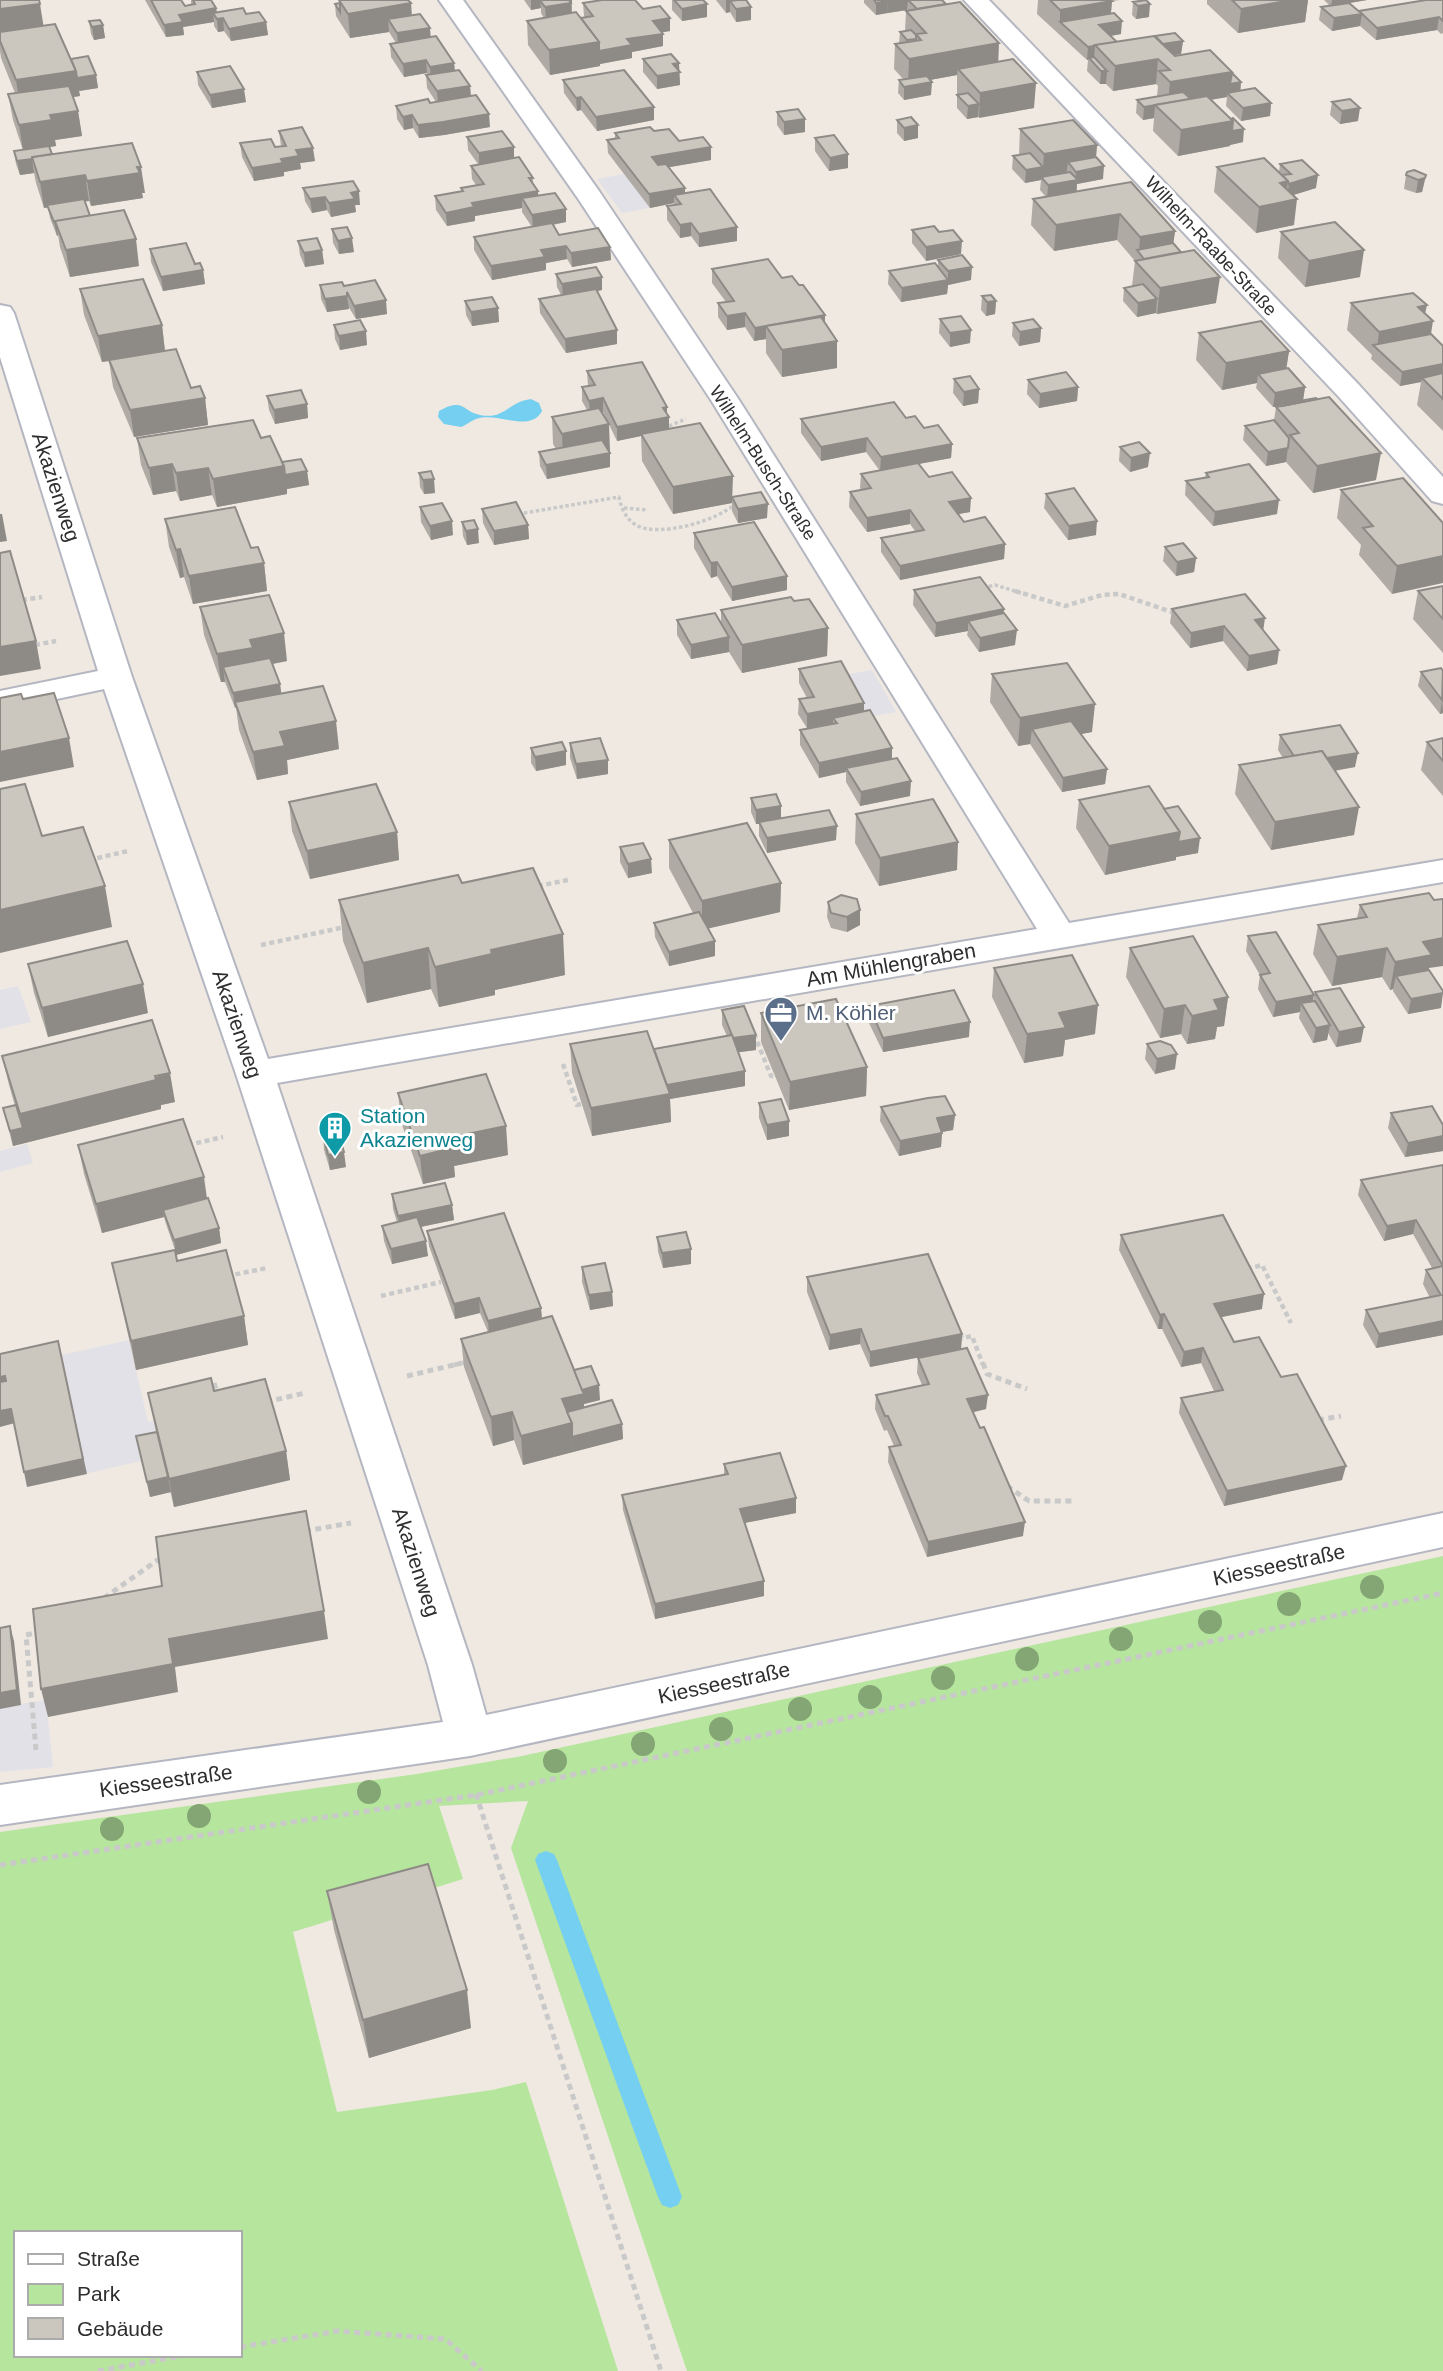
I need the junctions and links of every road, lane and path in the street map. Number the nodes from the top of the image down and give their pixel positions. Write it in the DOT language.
graph roads {
  1 [pos="450,0"];
  2 [pos="976,0"];
  3 [pos="0,313"];
  4 [pos="1443,495"];
  5 [pos="738,498"];
  6 [pos="623,508"];
  7 [pos="649,510"];
  8 [pos="510,516"];
  9 [pos="981,588"];
  10 [pos="1172,612"];
  11 [pos="116,677"];
  12 [pos="0,701"];
  13 [pos="173,841"];
  14 [pos="85,861"];
  15 [pos="1443,870"];
  16 [pos="568,880"];
  17 [pos="529,888"];
  18 [pos="358,925"];
  19 [pos="1059,936"];
  20 [pos="213,955"];
  21 [pos="256,1074"];
  22 [pos="315,1257"];
  23 [pos="1242,1270"];
  24 [pos="225,1277"];
  25 [pos="441,1282"];
  26 [pos="332,1307"];
  27 [pos="1291,1323"];
  28 [pos="957,1327"];
  29 [pos="215,1383"];
  30 [pos="1027,1389"];
  31 [pos="220,1402"];
  32 [pos="1341,1416"];
  33 [pos="1311,1421"];
  34 [pos="999,1480"];
  35 [pos="1074,1501"];
  36 [pos="400,1514"];
  37 [pos="1443,1530"];
  38 [pos="298,1533"];
  39 [pos="171,1555"];
  40 [pos="1443,1593"];
  41 [pos="96,1604"];
  42 [pos="52,1630"];
  43 [pos="470,1737"];
  44 [pos="476,1795"];
  45 [pos="20,1802"];
  46 [pos="0,1865"];
  47 [pos="242,2347"];
  48 [pos="176,2357"];
  49 [pos="98,2371"];
  50 [pos="482,2371"];
  51 [pos="661,2371"];
  1 -- 19 [label="street, Wilhelm-Busch-Straße"];
  2 -- 4 [label="street, Wilhelm-Raabe-Straße"];
  3 -- 11 [label="street, Akazienweg"];
  5 -- 6 [label="path"];
  6 -- 7 [label="path"];
  6 -- 8 [label="path"];
  9 -- 10 [label="path"];
  11 -- 12 [label="street"];
  11 -- 13 [label="street, Akazienweg"];
  13 -- 14 [label="path"];
  13 -- 20 [label="street, Akazienweg"];
  15 -- 19 [label="street, Am Mühlengraben"];
  16 -- 17 [label="path"];
  18 -- 20 [label="path"];
  19 -- 21 [label="street, Am Mühlengraben"];
  20 -- 21 [label="street, Akazienweg"];
  21 -- 22 [label="street, Akazienweg"];
  22 -- 24 [label="path"];
  22 -- 26 [label="street, Akazienweg"];
  23 -- 27 [label="path"];
  25 -- 26 [label="path"];
  26 -- 36 [label="street, Akazienweg"];
  28 -- 30 [label="path"];
  29 -- 31 [label="path"];
  32 -- 33 [label="path"];
  34 -- 35 [label="path"];
  36 -- 38 [label="path"];
  36 -- 43 [label="street, Akazienweg"];
  37 -- 43 [label="street, Kiesseestraße"];
  39 -- 41 [label="path"];
  40 -- 44 [label="path"];
  42 -- 45 [label="path"];
  43 -- 45 [label="street, Kiesseestraße"];
  44 -- 46 [label="path"];
  44 -- 51 [label="path"];
  47 -- 50 [label="path"];
  48 -- 49 [label="path"];
}
